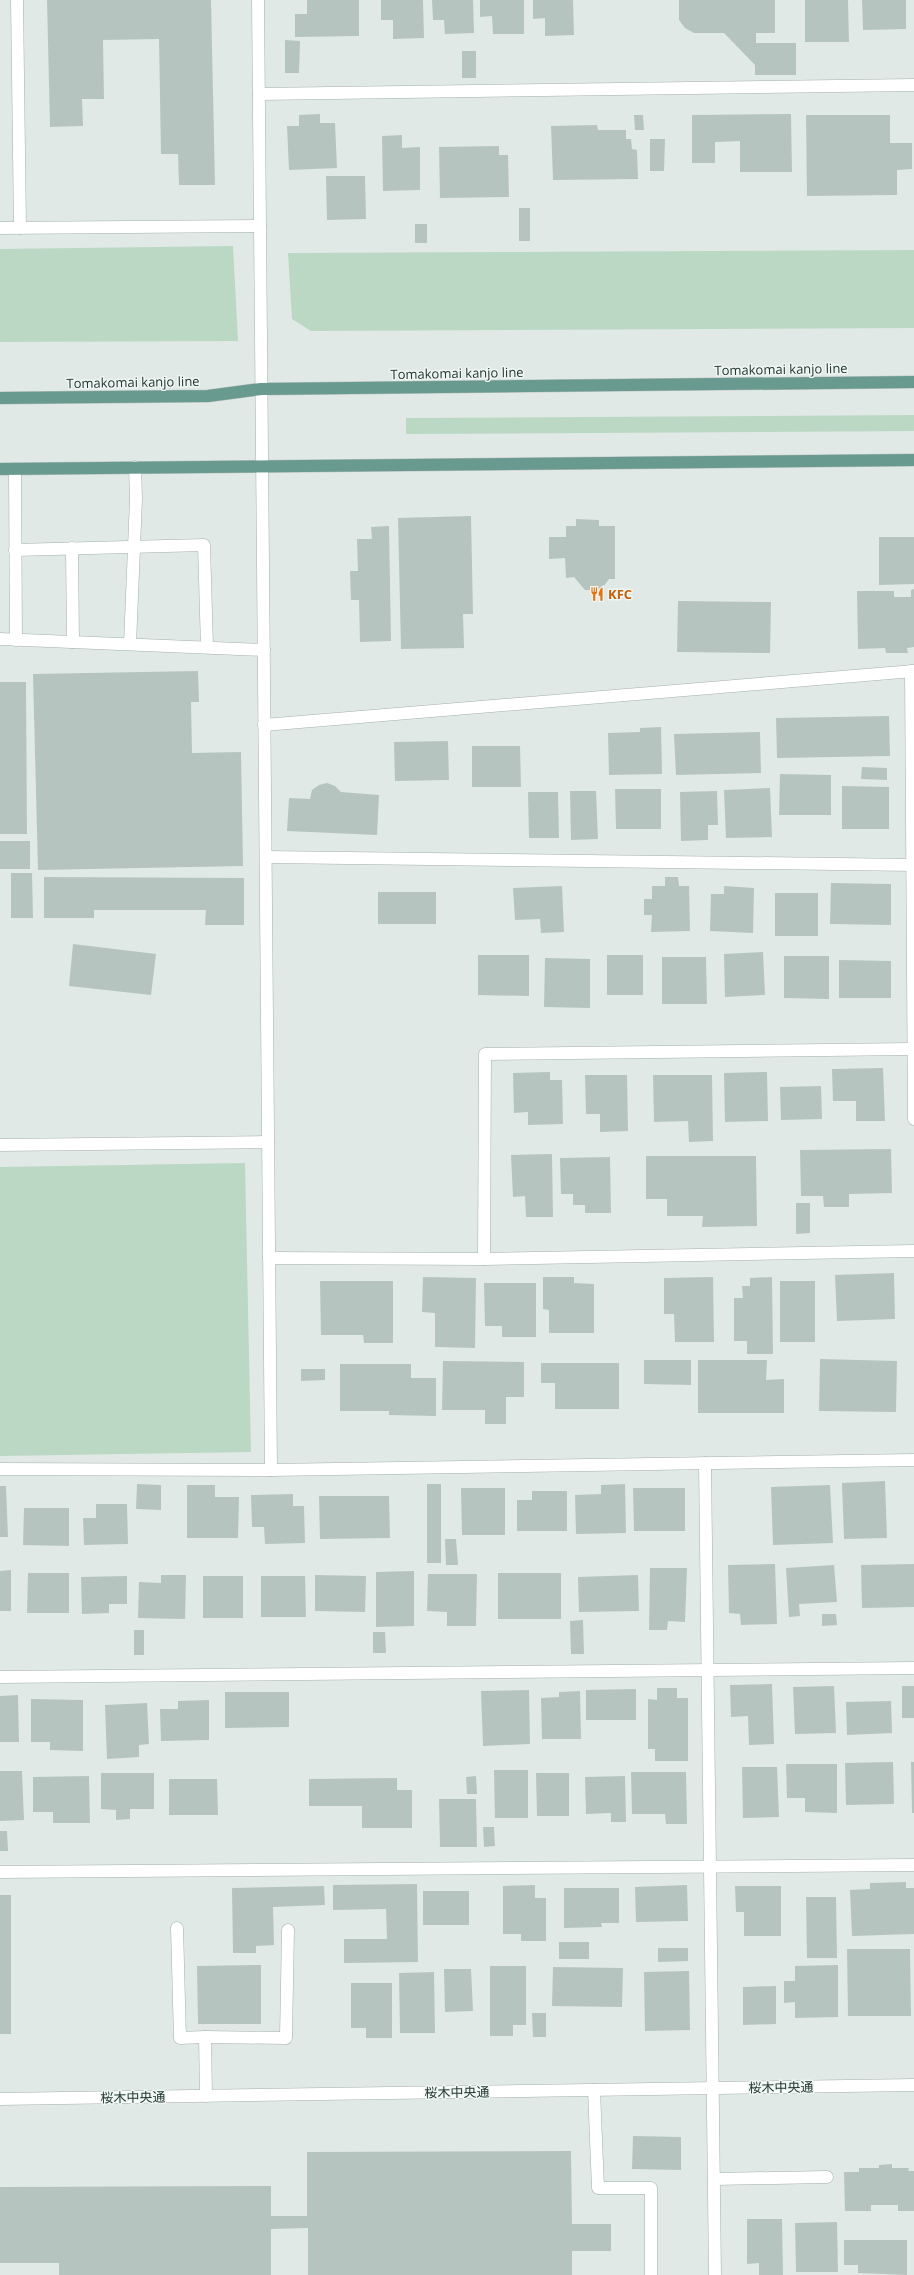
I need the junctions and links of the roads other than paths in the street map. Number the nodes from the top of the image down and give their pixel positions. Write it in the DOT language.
graph roads {
  1 [pos="17,0"];
  2 [pos="258,0"];
  3 [pos="914,85"];
  4 [pos="258,94"];
  5 [pos="260,226"];
  6 [pos="0,228"];
  7 [pos="20,228"];
  8 [pos="914,382"];
  9 [pos="261,389"];
  10 [pos="0,398"];
  11 [pos="914,460"];
  12 [pos="262,466"];
  13 [pos="135,467"];
  14 [pos="0,469"];
  15 [pos="14,469"];
  16 [pos="134,547"];
  17 [pos="72,548"];
  18 [pos="15,550"];
  19 [pos="0,639"];
  20 [pos="16,640"];
  21 [pos="73,642"];
  22 [pos="130,644"];
  23 [pos="207,648"];
  24 [pos="264,650"];
  25 [pos="913,671"];
  26 [pos="264,724"];
  27 [pos="266,857"];
  28 [pos="914,865"];
  29 [pos="913,1057"];
  30 [pos="914,1119"];
  31 [pos="268,1142"];
  32 [pos="0,1145"];
  33 [pos="914,1251"];
  34 [pos="269,1258"];
  35 [pos="484,1259"];
  36 [pos="914,1460"];
  37 [pos="705,1463"];
  38 [pos="0,1469"];
  39 [pos="271,1470"];
  40 [pos="914,1668"];
  41 [pos="706,1672"];
  42 [pos="0,1677"];
  43 [pos="914,1865"];
  44 [pos="711,1867"];
  45 [pos="0,1872"];
  46 [pos="177,1928"];
  47 [pos="288,1930"];
  48 [pos="205,2037"];
  49 [pos="914,2086"];
  50 [pos="713,2088"];
  51 [pos="594,2090"];
  52 [pos="206,2096"];
  53 [pos="0,2099"];
  54 [pos="827,2177"];
  55 [pos="714,2179"];
  56 [pos="651,2275"];
  57 [pos="715,2275"];
  1 -- 7 [label="street"];
  2 -- 4 [label="street"];
  3 -- 4 [label="street"];
  4 -- 5 [label="street"];
  5 -- 7 [label="street"];
  5 -- 9 [label="street"];
  6 -- 7 [label="street"];
  8 -- 9 [label="main road, Tomakomai kanjo line"];
  9 -- 10 [label="main road, Tomakomai kanjo line"];
  9 -- 12 [label="street"];
  11 -- 12 [label="main road"];
  12 -- 13 [label="main road"];
  12 -- 24 [label="street"];
  13 -- 15 [label="main road"];
  13 -- 16 [label="street"];
  14 -- 15 [label="main road"];
  15 -- 18 [label="street"];
  16 -- 17 [label="street"];
  16 -- 22 [label="street"];
  16 -- 23 [label="street"];
  17 -- 18 [label="street"];
  17 -- 21 [label="street"];
  18 -- 20 [label="street"];
  19 -- 20 [label="street"];
  20 -- 21 [label="street"];
  21 -- 22 [label="street"];
  22 -- 23 [label="street"];
  23 -- 24 [label="street"];
  24 -- 26 [label="street"];
  25 -- 26 [label="street"];
  25 -- 28 [label="street"];
  26 -- 27 [label="street"];
  27 -- 28 [label="street"];
  27 -- 31 [label="street"];
  28 -- 29 [label="street"];
  29 -- 30 [label="street"];
  29 -- 35 [label="street"];
  31 -- 32 [label="street"];
  31 -- 34 [label="street"];
  33 -- 35 [label="street"];
  34 -- 35 [label="street"];
  34 -- 39 [label="street"];
  36 -- 37 [label="street"];
  37 -- 39 [label="street"];
  37 -- 41 [label="street"];
  38 -- 39 [label="street"];
  40 -- 41 [label="street"];
  41 -- 42 [label="street"];
  41 -- 44 [label="street"];
  43 -- 44 [label="street"];
  44 -- 45 [label="street"];
  44 -- 50 [label="street"];
  46 -- 48 [label="street"];
  47 -- 48 [label="street"];
  48 -- 52 [label="street"];
  49 -- 50 [label="street, 桜木中央通"];
  50 -- 51 [label="street, 桜木中央通"];
  50 -- 55 [label="street"];
  51 -- 52 [label="street, 桜木中央通"];
  51 -- 56 [label="street"];
  52 -- 53 [label="street, 桜木中央通"];
  54 -- 55 [label="street"];
  55 -- 57 [label="street"];
}
